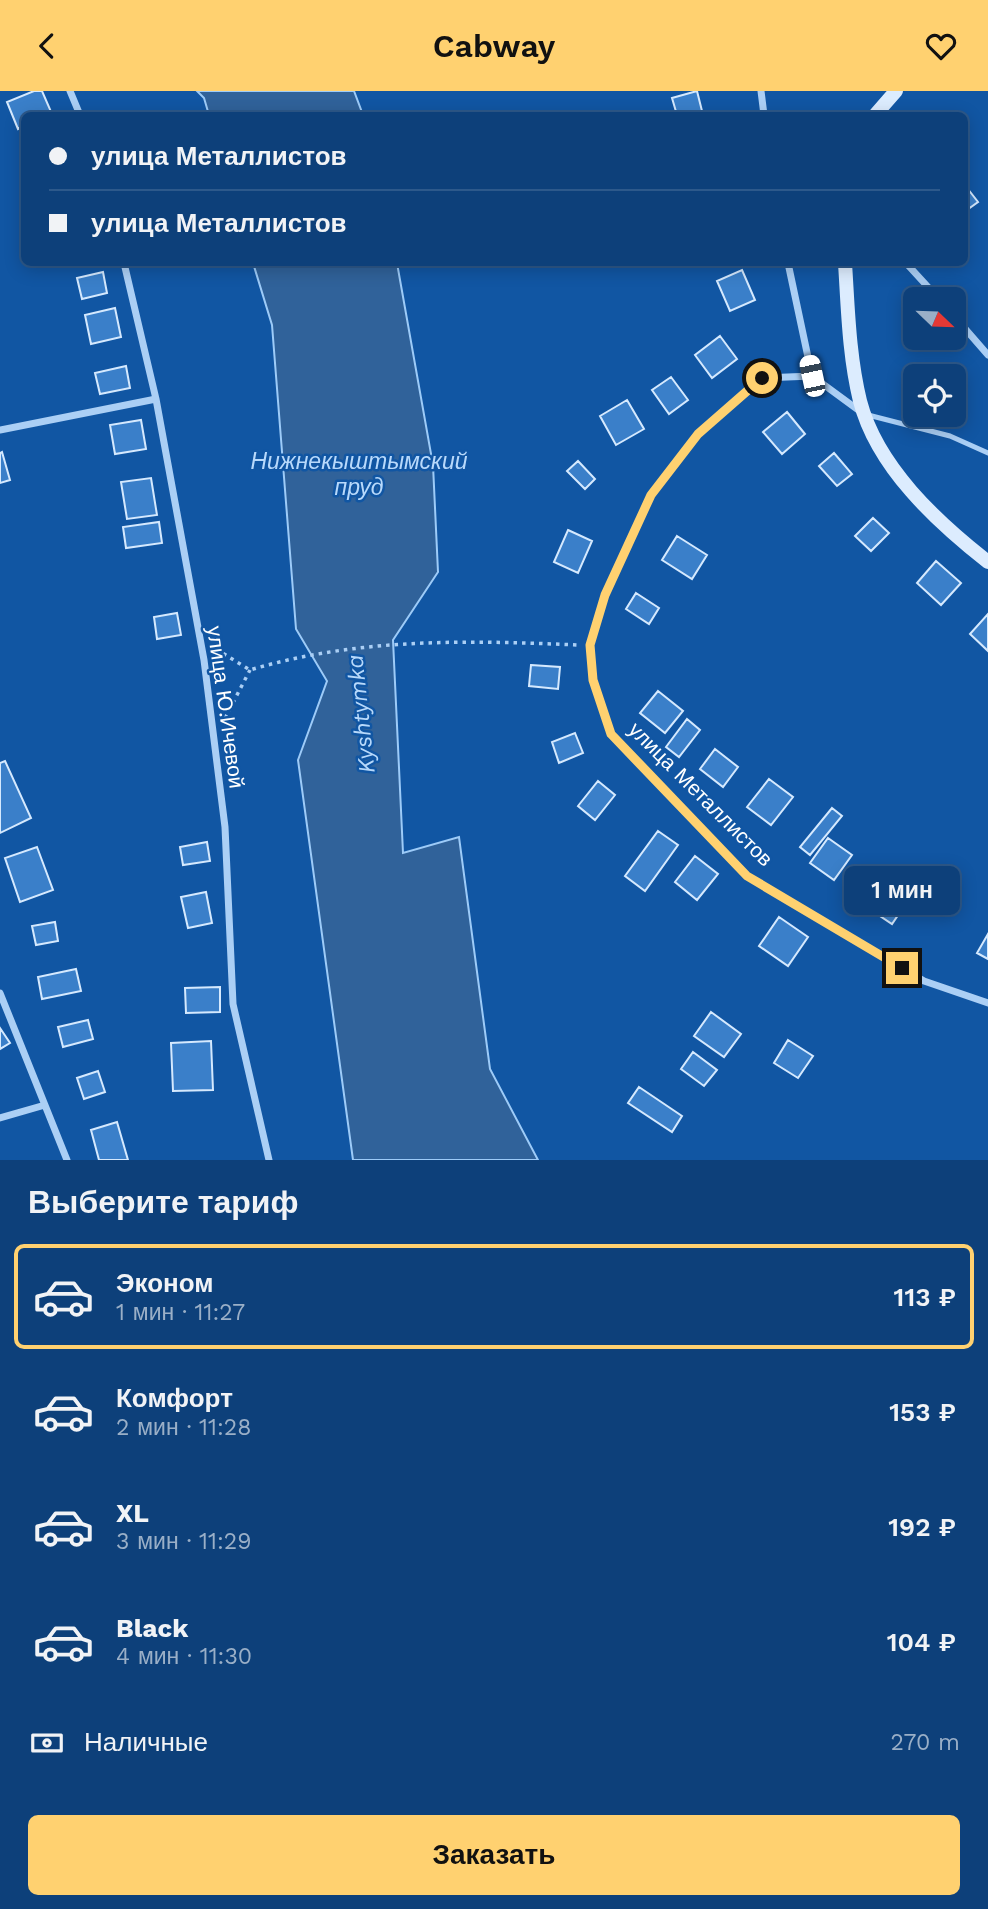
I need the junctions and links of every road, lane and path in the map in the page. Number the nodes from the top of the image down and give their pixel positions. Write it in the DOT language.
graph roads {
  1 [pos="69,91"];
  2 [pos="761,91"];
  3 [pos="896,91"];
  4 [pos="79,112"];
  5 [pos="764,112"];
  6 [pos="878,112"];
  7 [pos="125,266"];
  8 [pos="789,266"];
  9 [pos="845,266"];
  10 [pos="909,266"];
  11 [pos="928,287"];
  12 [pos="966,330"];
  13 [pos="988,355"];
  14 [pos="812,376"];
  15 [pos="156,399"];
  16 [pos="864,414"];
  17 [pos="0,430"];
  18 [pos="988,453"];
  19 [pos="988,562"];
  20 [pos="199,638"];
  21 [pos="590,645"];
  22 [pos="250,670"];
  23 [pos="214,740"];
  24 [pos="0,993"];
  25 [pos="988,1003"];
  26 [pos="45,1105"];
  27 [pos="0,1118"];
  28 [pos="67,1160"];
  29 [pos="269,1160"];
  1 -- 4 [label="street"];
  2 -- 5 [label="street"];
  3 -- 6 [label="main road"];
  7 -- 15 [label="street, улица Ю.Ичевой"];
  8 -- 14 [label="street"];
  9 -- 16 [label="main road"];
  10 -- 11 [label="street"];
  12 -- 13 [label="street"];
  14 -- 16 [label="street"];
  14 -- 21 [label="street, улица Металлистов"];
  15 -- 17 [label="street"];
  15 -- 20 [label="street, улица Ю.Ичевой"];
  16 -- 18 [label="lane"];
  16 -- 19 [label="main road"];
  20 -- 22 [label="path"];
  20 -- 23 [label="street, улица Ю.Ичевой"];
  21 -- 22 [label="path"];
  21 -- 25 [label="street, улица Металлистов"];
  22 -- 23 [label="path"];
  23 -- 29 [label="street, улица Ю.Ичевой"];
  24 -- 26 [label="street"];
  26 -- 27 [label="street"];
  26 -- 28 [label="street"];
}
